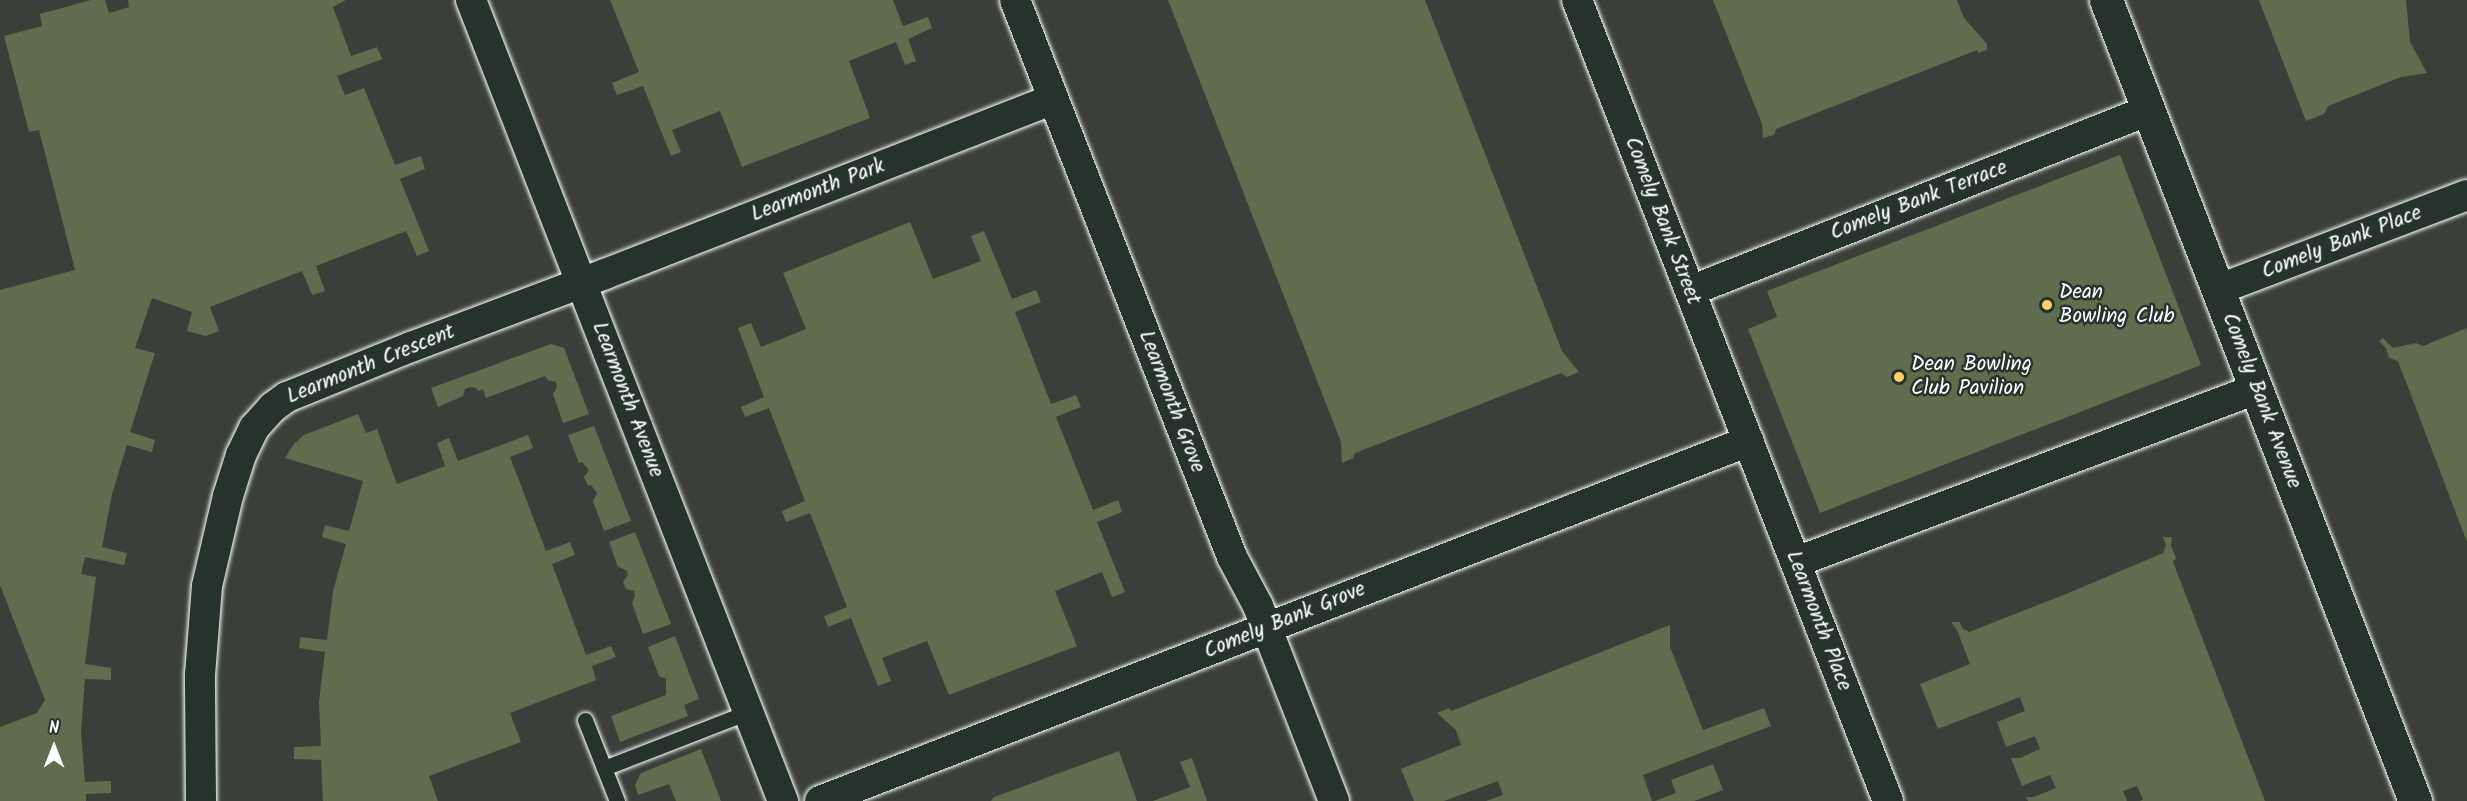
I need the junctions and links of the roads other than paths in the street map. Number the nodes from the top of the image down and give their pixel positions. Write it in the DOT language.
graph roads {
  1 [pos="471,0"];
  2 [pos="1014,0"];
  3 [pos="1576,0"];
  4 [pos="2106,0"];
  5 [pos="1053,99"];
  6 [pos="2149,110"];
  7 [pos="2467,195"];
  8 [pos="583,283"];
  9 [pos="2217,290"];
  10 [pos="1690,291"];
  11 [pos="2257,389"];
  12 [pos="1749,441"];
  13 [pos="1796,562"];
  14 [pos="1266,628"];
  15 [pos="747,712"];
  16 [pos="585,720"];
  17 [pos="604,768"];
  18 [pos="201,801"];
  19 [pos="617,801"];
  20 [pos="783,801"];
  21 [pos="820,801"];
  22 [pos="1334,801"];
  23 [pos="1888,801"];
  24 [pos="2415,801"];
  1 -- 8 [label="street, Learmonth Avenue"];
  2 -- 5 [label="street, Learmonth Grove"];
  3 -- 10 [label="street, Comely Bank Street"];
  4 -- 6 [label="street, Comely Bank Avenue"];
  5 -- 8 [label="street, Learmonth Park"];
  5 -- 14 [label="street, Learmonth Grove"];
  6 -- 9 [label="street, Comely Bank Avenue"];
  6 -- 10 [label="street, Comely Bank Terrace"];
  7 -- 9 [label="street, Comely Bank Place"];
  8 -- 15 [label="street, Learmonth Avenue"];
  8 -- 18 [label="street, Learmonth Crescent"];
  9 -- 11 [label="street, Comely Bank Avenue"];
  10 -- 12 [label="street, Comely Bank Street"];
  11 -- 13 [label="street"];
  11 -- 24 [label="street, Comely Bank Avenue"];
  12 -- 13 [label="street, Learmonth Place"];
  12 -- 14 [label="street, Comely Bank Grove"];
  13 -- 23 [label="street, Learmonth Place"];
  14 -- 21 [label="street, Comely Bank Grove"];
  14 -- 22 [label="street, Learmonth Grove"];
  15 -- 17 [label="lane"];
  15 -- 20 [label="street, Learmonth Avenue"];
  16 -- 17 [label="lane"];
  17 -- 19 [label="lane"];
}
